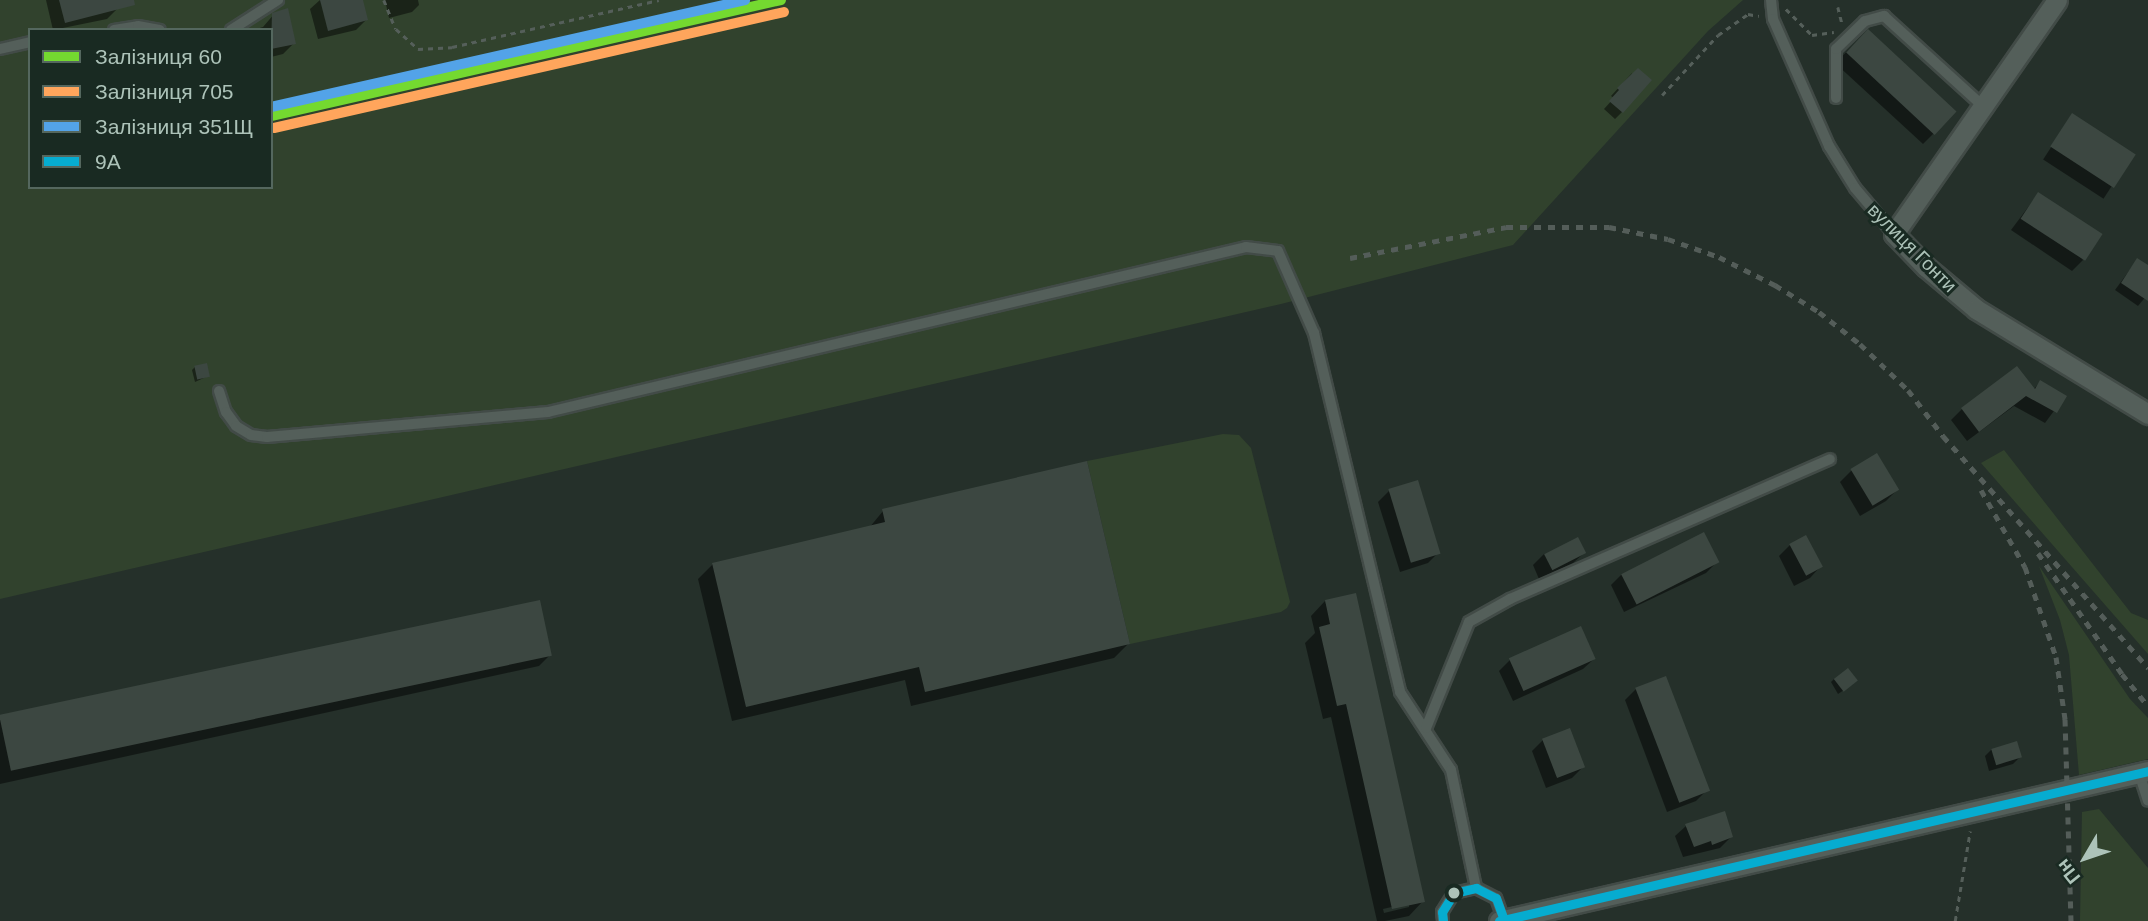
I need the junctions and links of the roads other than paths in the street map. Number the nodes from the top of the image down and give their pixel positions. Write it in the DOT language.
graph roads {
  1 [pos="278,0"];
  2 [pos="1771,0"];
  3 [pos="2057,0"];
  4 [pos="263,4"];
  5 [pos="126,28"];
  6 [pos="149,28"];
  7 [pos="233,28"];
  8 [pos="28,42"];
  9 [pos="0,49"];
  10 [pos="1836,98"];
  11 [pos="1983,106"];
  12 [pos="1894,234"];
  13 [pos="219,391"];
  14 [pos="2148,414"];
  15 [pos="1830,458"];
  16 [pos="1426,729"];
  17 [pos="2143,772"];
  18 [pos="2148,801"];
  19 [pos="1476,888"];
  20 [pos="1501,920"];
  21 [pos="1443,921"];
  1 -- 4 [label="lane"];
  2 -- 12 [label="lane, вулиця Гонти"];
  3 -- 11 [label="street"];
  4 -- 7 [label="lane"];
  5 -- 6 [label="lane"];
  8 -- 9 [label="lane"];
  10 -- 11 [label="lane"];
  11 -- 12 [label="street"];
  12 -- 14 [label="street, вулиця Гонти"];
  13 -- 16 [label="lane"];
  15 -- 16 [label="lane"];
  16 -- 19 [label="lane"];
  17 -- 18 [label="lane"];
  17 -- 20 [label="street"];
  19 -- 20 [label="lane"];
  19 -- 21 [label="lane"];
}
